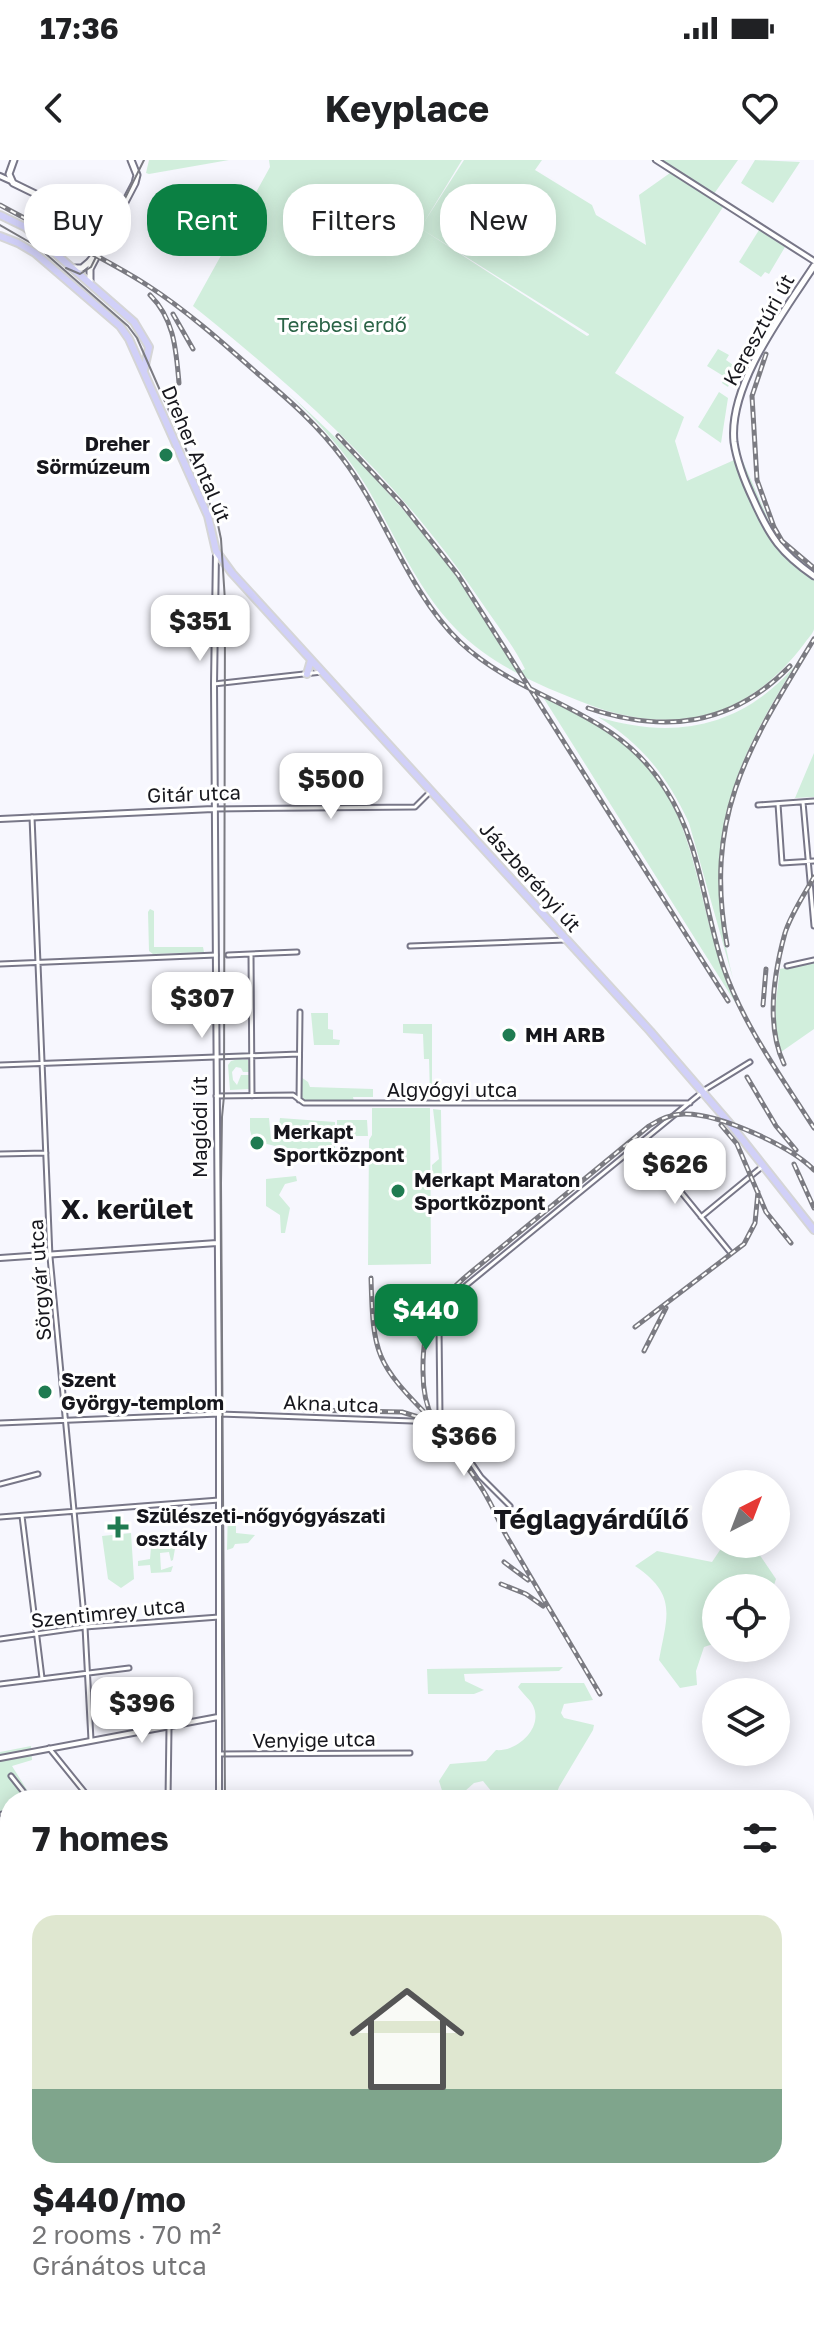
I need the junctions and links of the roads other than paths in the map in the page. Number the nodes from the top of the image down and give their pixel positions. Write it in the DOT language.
graph roads {
  1 [pos="14,160"];
  2 [pos="131,160"];
  3 [pos="656,160"];
  4 [pos="0,176"];
  5 [pos="11,181"];
  6 [pos="24,188"];
  7 [pos="131,191"];
  8 [pos="0,215"];
  9 [pos="0,236"];
  10 [pos="92,256"];
  11 [pos="97,256"];
  12 [pos="814,263"];
  13 [pos="72,268"];
  14 [pos="93,288"];
  15 [pos="134,348"];
  16 [pos="149,351"];
  17 [pos="144,370"];
  18 [pos="216,551"];
  19 [pos="814,576"];
  20 [pos="311,660"];
  21 [pos="322,672"];
  22 [pos="307,674"];
  23 [pos="214,684"];
  24 [pos="431,792"];
  25 [pos="814,801"];
  26 [pos="803,802"];
  27 [pos="778,804"];
  28 [pos="758,805"];
  29 [pos="214,809"];
  30 [pos="32,817"];
  31 [pos="0,819"];
  32 [pos="814,861"];
  33 [pos="807,862"];
  34 [pos="814,926"];
  35 [pos="565,940"];
  36 [pos="410,946"];
  37 [pos="297,952"];
  38 [pos="251,954"];
  39 [pos="216,955"];
  40 [pos="228,955"];
  41 [pos="814,960"];
  42 [pos="37,963"];
  43 [pos="0,964"];
  44 [pos="787,966"];
  45 [pos="300,1012"];
  46 [pos="299,1054"];
  47 [pos="252,1056"];
  48 [pos="216,1057"];
  49 [pos="750,1062"];
  50 [pos="42,1064"];
  51 [pos="0,1065"];
  52 [pos="703,1092"];
  53 [pos="216,1096"];
  54 [pos="252,1096"];
  55 [pos="299,1100"];
  56 [pos="691,1103"];
  57 [pos="641,1143"];
  58 [pos="46,1153"];
  59 [pos="0,1154"];
  60 [pos="763,1166"];
  61 [pos="701,1217"];
  62 [pos="814,1230"];
  63 [pos="217,1243"];
  64 [pos="730,1252"];
  65 [pos="50,1257"];
  66 [pos="0,1258"];
  67 [pos="219,1414"];
  68 [pos="65,1420"];
  69 [pos="0,1423"];
  70 [pos="442,1423"];
  71 [pos="38,1474"];
  72 [pos="0,1484"];
  73 [pos="219,1500"];
  74 [pos="510,1506"];
  75 [pos="75,1512"];
  76 [pos="22,1516"];
  77 [pos="0,1517"];
  78 [pos="219,1617"];
  79 [pos="85,1627"];
  80 [pos="37,1634"];
  81 [pos="0,1639"];
  82 [pos="129,1668"];
  83 [pos="88,1671"];
  84 [pos="42,1678"];
  85 [pos="0,1684"];
  86 [pos="218,1717"];
  87 [pos="169,1725"];
  88 [pos="91,1740"];
  89 [pos="49,1748"];
  90 [pos="410,1753"];
  91 [pos="219,1754"];
  92 [pos="0,1758"];
  93 [pos="11,1776"];
  94 [pos="22,1790"];
  95 [pos="83,1790"];
  96 [pos="168,1790"];
  97 [pos="219,1790"];
  1 -- 5 [label="main road"];
  2 -- 7 [label="main road"];
  3 -- 12 [label="street"];
  4 -- 5 [label="street"];
  5 -- 6 [label="main road"];
  8 -- 13 [label="main road"];
  9 -- 15 [label="main road, Dreher Antal út"];
  10 -- 13 [label="main road"];
  11 -- 14 [label="main road"];
  12 -- 19 [label="main road, Keresztúri út"];
  13 -- 14 [label="main road"];
  14 -- 16 [label="main road"];
  15 -- 16 [label="main road"];
  15 -- 17 [label="main road, Dreher Antal út"];
  16 -- 17 [label="main road, Dreher Antal út"];
  17 -- 18 [label="main road, Dreher Antal út"];
  18 -- 20 [label="main road, Jászberényi út"];
  18 -- 23 [label="street, Maglódi út"];
  20 -- 21 [label="main road, Jászberényi út"];
  20 -- 22 [label="main road"];
  21 -- 22 [label="street"];
  21 -- 24 [label="main road, Jászberényi út"];
  22 -- 23 [label="street"];
  23 -- 29 [label="street, Maglódi út"];
  24 -- 29 [label="street, Gitár utca"];
  24 -- 35 [label="main road, Jászberényi út"];
  25 -- 26 [label="street"];
  26 -- 27 [label="street"];
  26 -- 33 [label="street"];
  27 -- 28 [label="street"];
  27 -- 33 [label="street"];
  29 -- 30 [label="street, Gitár utca"];
  29 -- 39 [label="street, Maglódi út"];
  30 -- 31 [label="street, Gitár utca"];
  30 -- 42 [label="street, Sörgyár utca"];
  32 -- 33 [label="street"];
  33 -- 34 [label="street"];
  35 -- 36 [label="street"];
  35 -- 52 [label="main road, Jászberényi út"];
  37 -- 38 [label="street"];
  38 -- 40 [label="street"];
  38 -- 47 [label="street"];
  39 -- 42 [label="street"];
  39 -- 48 [label="street, Maglódi út"];
  41 -- 44 [label="street"];
  42 -- 43 [label="street"];
  42 -- 50 [label="street, Sörgyár utca"];
  45 -- 46 [label="street"];
  46 -- 47 [label="street"];
  46 -- 55 [label="street"];
  47 -- 48 [label="street"];
  47 -- 54 [label="street"];
  48 -- 50 [label="street"];
  48 -- 53 [label="street, Maglódi út"];
  49 -- 52 [label="street"];
  50 -- 51 [label="street"];
  50 -- 58 [label="street, Sörgyár utca"];
  52 -- 56 [label="street"];
  52 -- 60 [label="main road, Jászberényi út"];
  53 -- 54 [label="street, Algyógyi utca"];
  53 -- 63 [label="street, Maglódi út"];
  54 -- 55 [label="street, Algyógyi utca"];
  55 -- 56 [label="street, Algyógyi utca"];
  56 -- 57 [label="street"];
  57 -- 61 [label="street"];
  57 -- 70 [label="street"];
  58 -- 59 [label="street"];
  58 -- 65 [label="street, Sörgyár utca"];
  60 -- 61 [label="street"];
  60 -- 62 [label="main road, Jászberényi út"];
  61 -- 64 [label="street"];
  63 -- 65 [label="street"];
  63 -- 67 [label="street, Maglódi út"];
  65 -- 66 [label="street"];
  65 -- 68 [label="street, Sörgyár utca"];
  67 -- 68 [label="street, Akna utca"];
  67 -- 70 [label="street, Akna utca"];
  67 -- 73 [label="street, Maglódi út"];
  68 -- 69 [label="street, Akna utca"];
  68 -- 75 [label="street, Sörgyár utca"];
  70 -- 74 [label="street"];
  71 -- 72 [label="street"];
  73 -- 75 [label="street"];
  73 -- 78 [label="street, Maglódi út"];
  75 -- 76 [label="street"];
  75 -- 79 [label="street, Sörgyár utca"];
  76 -- 77 [label="street"];
  76 -- 80 [label="street"];
  78 -- 79 [label="street, Szentimrey utca"];
  78 -- 86 [label="street, Maglódi út"];
  79 -- 80 [label="street, Szentimrey utca"];
  79 -- 83 [label="street, Sörgyár utca"];
  80 -- 81 [label="street, Szentimrey utca"];
  80 -- 84 [label="street"];
  82 -- 83 [label="street"];
  83 -- 84 [label="street"];
  83 -- 88 [label="street, Sörgyár utca"];
  84 -- 85 [label="street"];
  86 -- 87 [label="street"];
  86 -- 91 [label="street, Maglódi út"];
  87 -- 88 [label="street"];
  87 -- 96 [label="street"];
  88 -- 89 [label="street"];
  89 -- 92 [label="street"];
  89 -- 95 [label="street"];
  90 -- 91 [label="street, Venyige utca"];
  91 -- 97 [label="street, Maglódi út"];
  93 -- 94 [label="street"];
}
